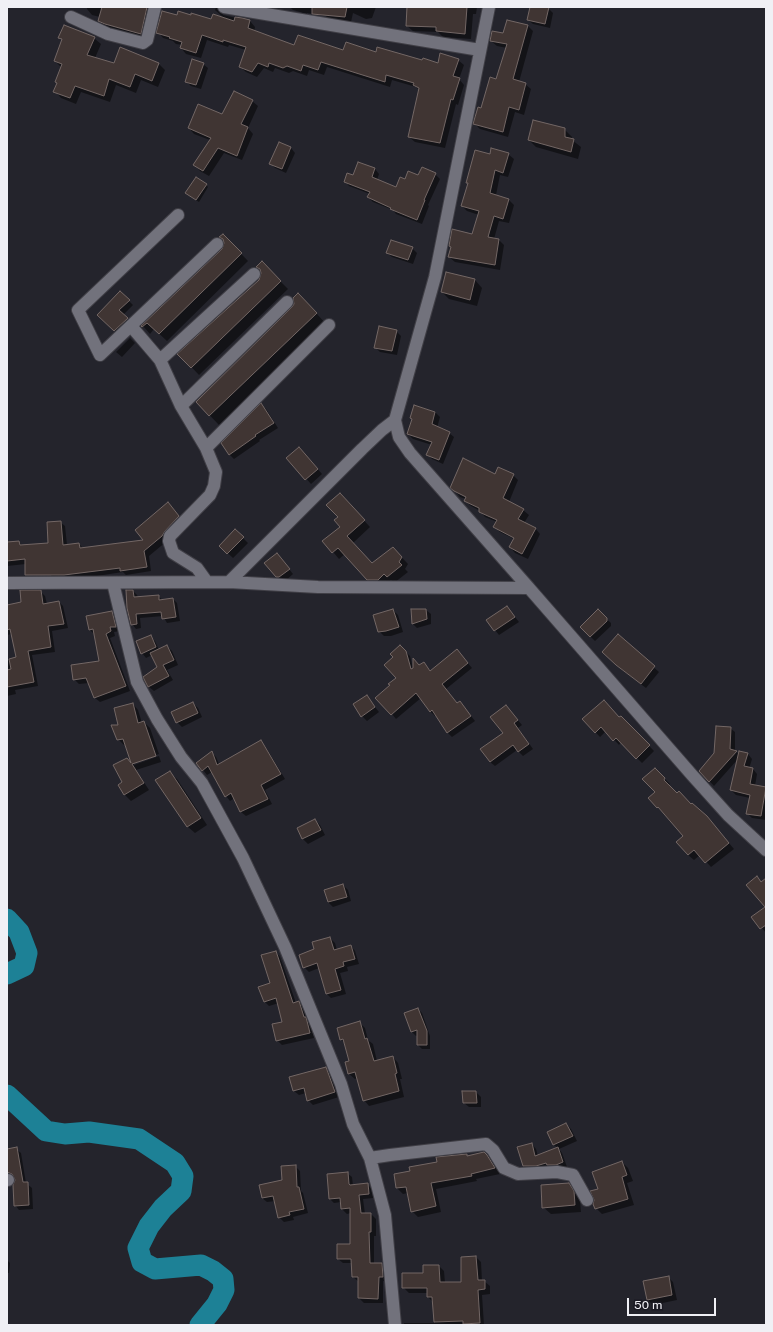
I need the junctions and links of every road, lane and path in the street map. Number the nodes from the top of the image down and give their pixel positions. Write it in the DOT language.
graph roads {
  1 [pos="155,7"];
  2 [pos="224,7"];
  3 [pos="489,7"];
  4 [pos="238,8"];
  5 [pos="70,17"];
  6 [pos="480,50"];
  7 [pos="178,215"];
  8 [pos="217,244"];
  9 [pos="254,274"];
  10 [pos="287,302"];
  11 [pos="329,325"];
  12 [pos="131,326"];
  13 [pos="160,360"];
  14 [pos="181,406"];
  15 [pos="395,420"];
  16 [pos="206,448"];
  17 [pos="207,582"];
  18 [pos="229,582"];
  19 [pos="7,583"];
  20 [pos="113,583"];
  21 [pos="529,588"];
  22 [pos="766,850"];
  23 [pos="370,1158"];
  24 [pos="587,1200"];
  25 [pos="395,1325"];
  1 -- 5 [label="street"];
  2 -- 4 [label="street"];
  3 -- 6 [label="street"];
  4 -- 6 [label="street"];
  6 -- 15 [label="street"];
  7 -- 12 [label="street"];
  8 -- 12 [label="street"];
  9 -- 13 [label="street"];
  10 -- 14 [label="street"];
  11 -- 16 [label="street"];
  12 -- 13 [label="street"];
  13 -- 14 [label="street"];
  14 -- 16 [label="street"];
  15 -- 18 [label="street"];
  15 -- 21 [label="street"];
  16 -- 17 [label="street"];
  17 -- 18 [label="street"];
  17 -- 20 [label="street"];
  18 -- 21 [label="street"];
  19 -- 20 [label="street"];
  20 -- 23 [label="street"];
  21 -- 22 [label="street"];
  23 -- 24 [label="street"];
  23 -- 25 [label="street"];
}
